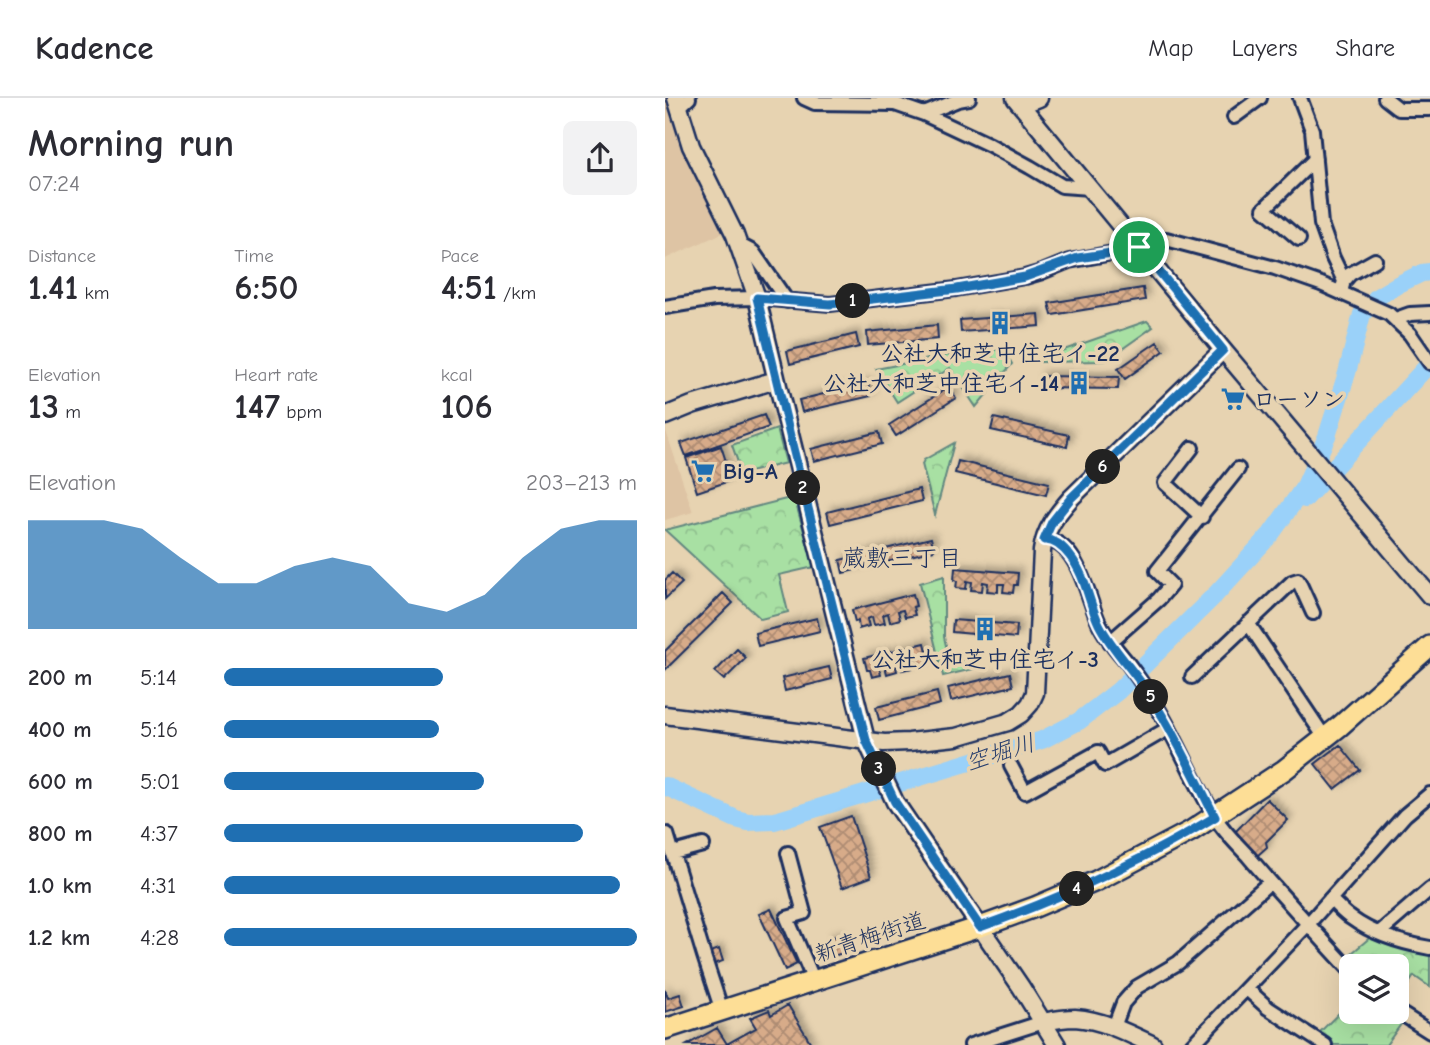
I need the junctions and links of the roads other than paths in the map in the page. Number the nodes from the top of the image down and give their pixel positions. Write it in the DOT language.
graph roads {
  1 [pos="804,98"];
  2 [pos="969,98"];
  3 [pos="1039,98"];
  4 [pos="1260,98"];
  5 [pos="1300,98"];
  6 [pos="1385,98"];
  7 [pos="681,101"];
  8 [pos="1018,102"];
  9 [pos="1430,108"];
  10 [pos="924,114"];
  11 [pos="1234,117"];
  12 [pos="1315,159"];
  13 [pos="1090,188"];
  14 [pos="1299,239"];
  15 [pos="739,244"];
  16 [pos="1139,247"];
  17 [pos="1375,260"];
  18 [pos="1342,283"];
  19 [pos="757,298"];
  20 [pos="787,301"];
  21 [pos="665,307"];
  22 [pos="1430,313"];
  23 [pos="1396,319"];
  24 [pos="1223,350"];
  25 [pos="1430,363"];
  26 [pos="776,380"];
  27 [pos="665,416"];
  28 [pos="1192,448"];
  29 [pos="1238,470"];
  30 [pos="1202,517"];
  31 [pos="1044,540"];
  32 [pos="1430,596"];
  33 [pos="1313,613"];
  34 [pos="1248,623"];
  35 [pos="1110,642"];
  36 [pos="1430,646"];
  37 [pos="1192,677"];
  38 [pos="665,715"];
  39 [pos="1169,728"];
  40 [pos="1325,738"];
  41 [pos="866,740"];
  42 [pos="1011,765"];
  43 [pos="1430,793"];
  44 [pos="1215,817"];
  45 [pos="667,834"];
  46 [pos="703,845"];
  47 [pos="673,853"];
  48 [pos="788,853"];
  49 [pos="1269,882"];
  50 [pos="1430,889"];
  51 [pos="1330,899"];
  52 [pos="1308,924"];
  53 [pos="980,927"];
  54 [pos="1379,933"];
  55 [pos="1430,948"];
  56 [pos="1339,958"];
  57 [pos="814,981"];
  58 [pos="1247,989"];
  59 [pos="722,1011"];
  60 [pos="1409,1019"];
  61 [pos="1042,1022"];
  62 [pos="1114,1027"];
  63 [pos="665,1029"];
  64 [pos="1430,1032"];
  65 [pos="1303,1040"];
  66 [pos="971,1045"];
  67 [pos="1056,1045"];
  68 [pos="1153,1045"];
  69 [pos="1192,1045"];
  70 [pos="1325,1045"];
  1 -- 10 [label="street"];
  2 -- 10 [label="street"];
  3 -- 8 [label="street"];
  4 -- 11 [label="street"];
  5 -- 12 [label="street"];
  6 -- 9 [label="street"];
  7 -- 15 [label="street"];
  8 -- 13 [label="street"];
  10 -- 13 [label="street"];
  12 -- 14 [label="street"];
  12 -- 18 [label="street"];
  13 -- 16 [label="street"];
  15 -- 19 [label="street"];
  15 -- 20 [label="street"];
  16 -- 18 [label="street"];
  16 -- 20 [label="street"];
  16 -- 24 [label="street"];
  17 -- 18 [label="street"];
  18 -- 23 [label="street"];
  19 -- 20 [label="street"];
  19 -- 21 [label="street"];
  19 -- 26 [label="street"];
  22 -- 23 [label="street"];
  23 -- 25 [label="street"];
  24 -- 31 [label="street"];
  24 -- 32 [label="street"];
  26 -- 27 [label="street"];
  26 -- 41 [label="street"];
  28 -- 30 [label="street"];
  29 -- 30 [label="street"];
  30 -- 35 [label="street"];
  31 -- 35 [label="street"];
  31 -- 41 [label="street"];
  33 -- 34 [label="street"];
  34 -- 37 [label="street"];
  34 -- 40 [label="street"];
  35 -- 39 [label="street"];
  36 -- 40 [label="main road, 新青梅街道"];
  38 -- 41 [label="street"];
  39 -- 42 [label="street"];
  39 -- 44 [label="street"];
  40 -- 44 [label="main road, 新青梅街道"];
  41 -- 53 [label="street"];
  43 -- 51 [label="street"];
  44 -- 49 [label="street"];
  44 -- 53 [label="main road, 新青梅街道"];
  45 -- 47 [label="street"];
  46 -- 47 [label="street"];
  47 -- 59 [label="street"];
  48 -- 57 [label="street"];
  49 -- 52 [label="street"];
  49 -- 62 [label="street"];
  50 -- 54 [label="street"];
  51 -- 52 [label="street"];
  51 -- 54 [label="street"];
  52 -- 56 [label="street"];
  52 -- 58 [label="street"];
  53 -- 57 [label="main road, 新青梅街道"];
  53 -- 61 [label="street"];
  54 -- 55 [label="street"];
  57 -- 59 [label="main road, 新青梅街道"];
  58 -- 65 [label="street"];
  58 -- 69 [label="street"];
  59 -- 63 [label="main road, 新青梅街道"];
  60 -- 64 [label="street"];
  61 -- 62 [label="street"];
  61 -- 66 [label="street"];
  61 -- 67 [label="street"];
  62 -- 68 [label="street"];
  65 -- 70 [label="street"];
}
